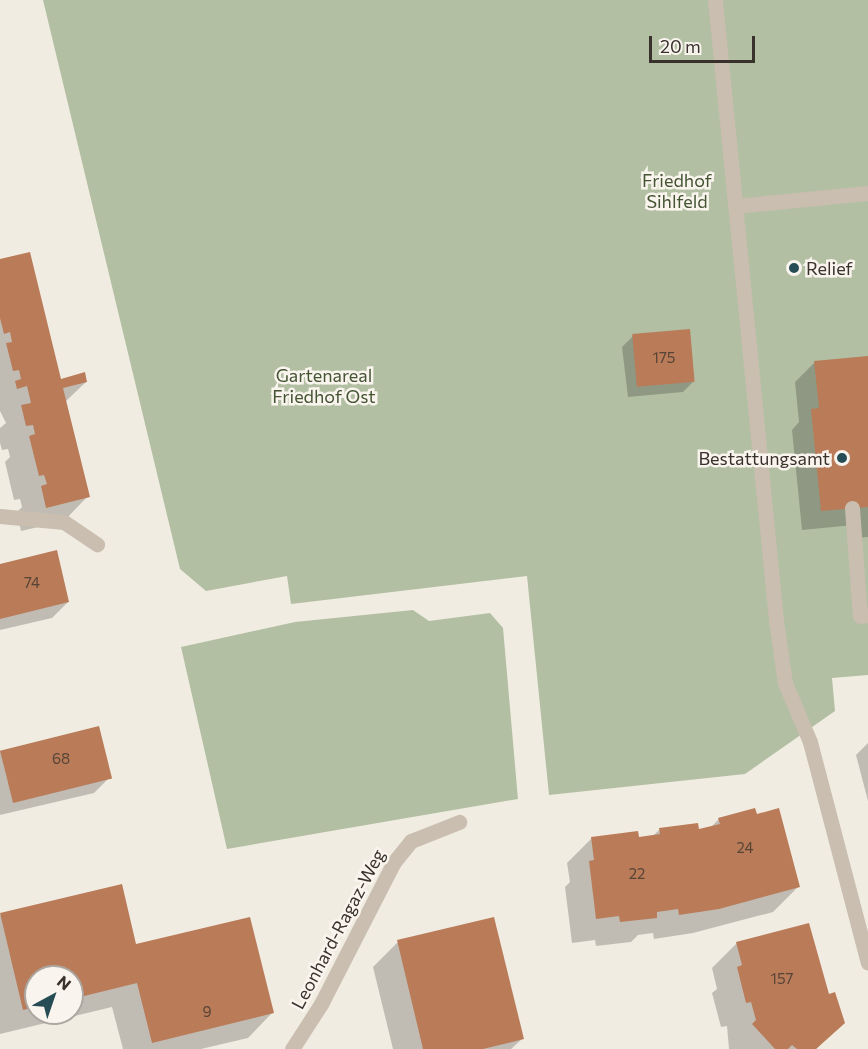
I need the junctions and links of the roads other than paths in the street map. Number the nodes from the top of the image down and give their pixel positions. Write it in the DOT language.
graph roads {
  1 [pos="715,0"];
  2 [pos="868,193"];
  3 [pos="735,206"];
  4 [pos="852,508"];
  5 [pos="0,516"];
  6 [pos="97,544"];
  7 [pos="868,615"];
  8 [pos="459,822"];
  9 [pos="868,963"];
  10 [pos="292,1049"];
  1 -- 3 [label="street"];
  2 -- 3 [label="street"];
  3 -- 9 [label="street"];
  4 -- 7 [label="street"];
  5 -- 6 [label="street"];
  8 -- 10 [label="street, Leonhard-Ragaz-Weg"];
}
